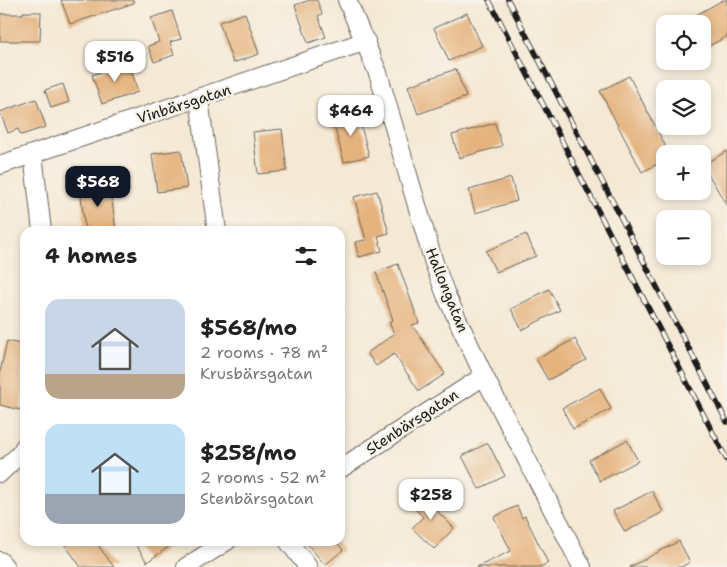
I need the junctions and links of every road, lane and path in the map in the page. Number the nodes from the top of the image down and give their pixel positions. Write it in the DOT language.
graph roads {
  1 [pos="347,0"];
  2 [pos="366,42"];
  3 [pos="199,99"];
  4 [pos="33,154"];
  5 [pos="0,164"];
  6 [pos="41,226"];
  7 [pos="216,226"];
  8 [pos="484,376"];
  9 [pos="20,454"];
  10 [pos="345,466"];
  11 [pos="0,473"];
  12 [pos="219,546"];
  13 [pos="292,546"];
  14 [pos="0,561"];
  15 [pos="5,567"];
  16 [pos="186,567"];
  17 [pos="308,567"];
  18 [pos="582,567"];
  1 -- 2 [label="street, Hallongatan"];
  2 -- 3 [label="street, Vinbärsgatan"];
  2 -- 8 [label="street, Hallongatan"];
  3 -- 4 [label="street, Vinbärsgatan"];
  3 -- 7 [label="street"];
  4 -- 5 [label="street, Vinbärsgatan"];
  4 -- 6 [label="street"];
  8 -- 10 [label="street, Stenbärsgatan"];
  8 -- 18 [label="street, Hallongatan"];
  9 -- 11 [label="street"];
  12 -- 16 [label="street"];
  13 -- 17 [label="street"];
  14 -- 15 [label="street"];
}
